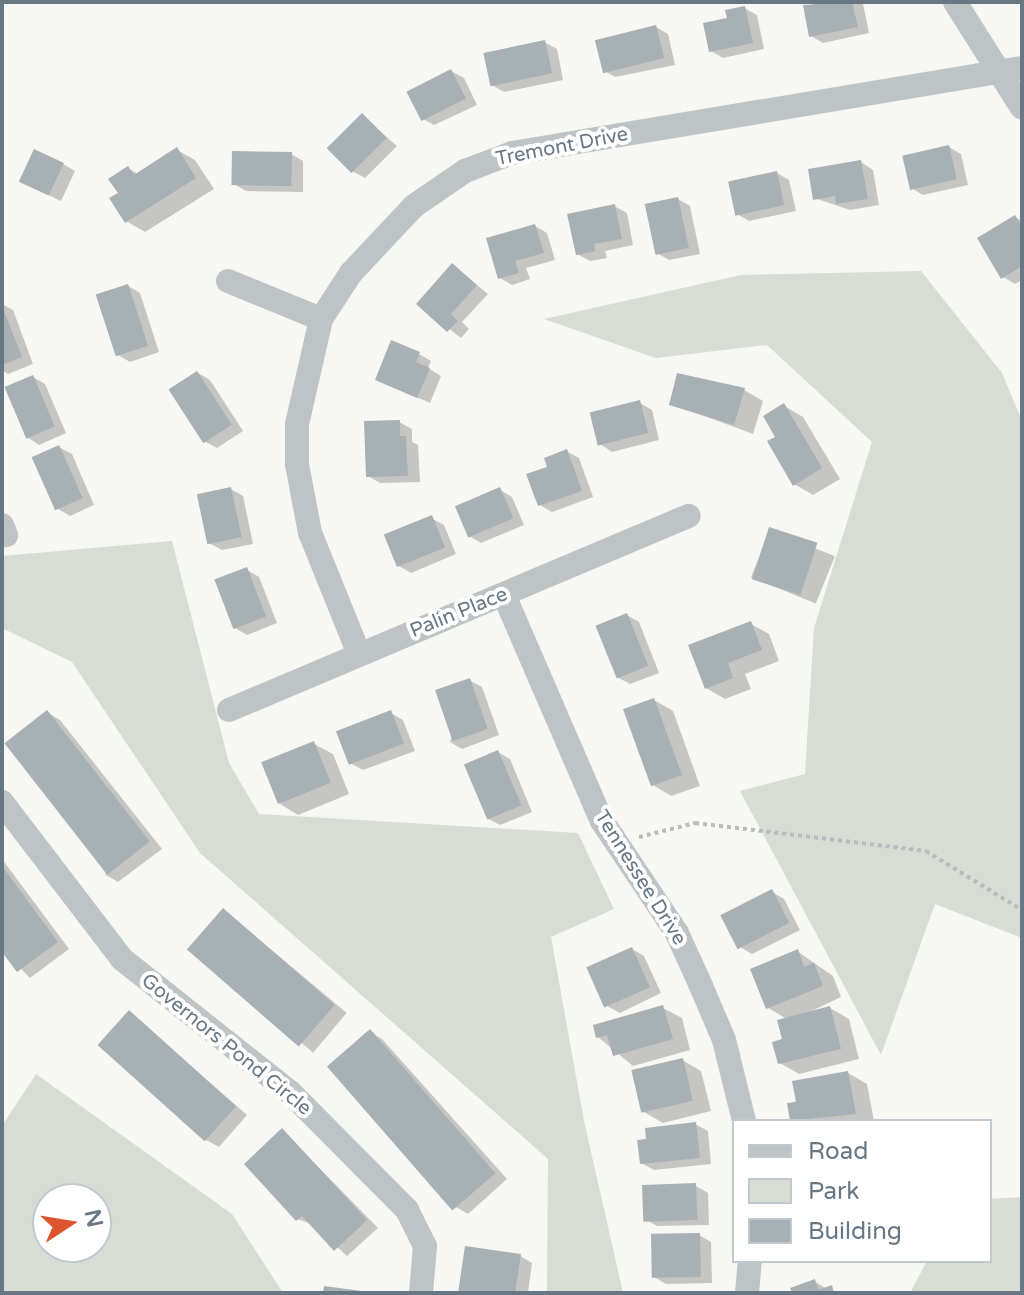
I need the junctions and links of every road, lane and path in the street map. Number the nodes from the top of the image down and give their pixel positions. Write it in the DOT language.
graph roads {
  1 [pos="955,2"];
  2 [pos="1011,71"];
  3 [pos="1022,108"];
  4 [pos="228,281"];
  5 [pos="321,319"];
  6 [pos="689,516"];
  7 [pos="504,595"];
  8 [pos="359,654"];
  9 [pos="229,710"];
  10 [pos="2,802"];
  11 [pos="619,847"];
  12 [pos="1022,910"];
  13 [pos="744,1119"];
  14 [pos="750,1263"];
  15 [pos="421,1293"];
  16 [pos="747,1293"];
  1 -- 2 [label="street"];
  2 -- 3 [label="street"];
  2 -- 5 [label="street, Tremont Drive"];
  4 -- 5 [label="street"];
  5 -- 8 [label="street, Tremont Drive"];
  6 -- 7 [label="street, Palin Place"];
  7 -- 8 [label="street, Palin Place"];
  7 -- 11 [label="street, Tennessee Drive"];
  8 -- 9 [label="street, Palin Place"];
  10 -- 15 [label="street, Governors Pond Circle"];
  11 -- 12 [label="path"];
  11 -- 13 [label="street, Tennessee Drive"];
  14 -- 16 [label="street"];
}
